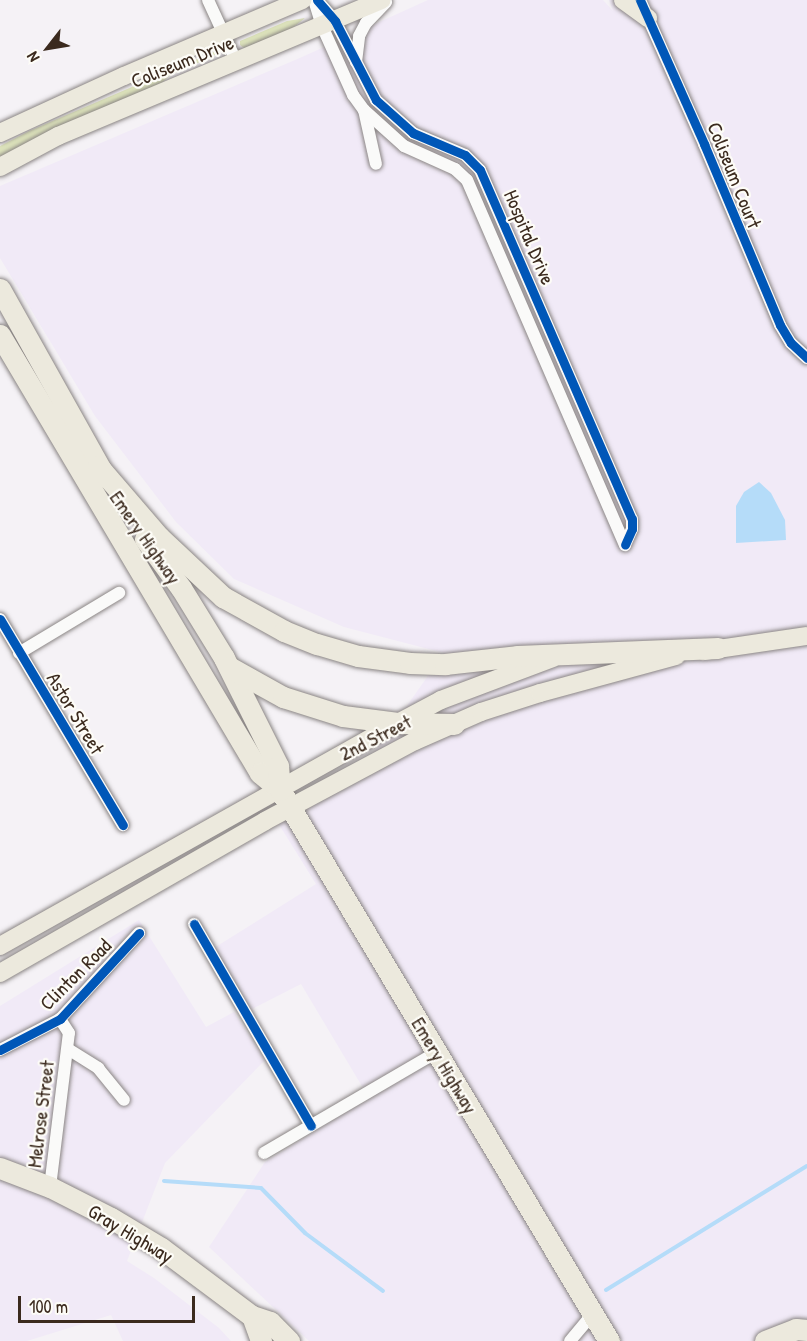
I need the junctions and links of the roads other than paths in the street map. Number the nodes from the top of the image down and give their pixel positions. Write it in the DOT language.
graph roads {
  1 [pos="208,0"];
  2 [pos="302,0"];
  3 [pos="316,0"];
  4 [pos="382,0"];
  5 [pos="389,0"];
  6 [pos="622,0"];
  7 [pos="640,0"];
  8 [pos="648,9"];
  9 [pos="328,23"];
  10 [pos="223,34"];
  11 [pos="356,62"];
  12 [pos="237,63"];
  13 [pos="364,110"];
  14 [pos="0,133"];
  15 [pos="376,164"];
  16 [pos="0,167"];
  17 [pos="0,289"];
  18 [pos="1,340"];
  19 [pos="807,358"];
  20 [pos="98,466"];
  21 [pos="119,593"];
  22 [pos="0,619"];
  23 [pos="807,636"];
  24 [pos="181,640"];
  25 [pos="718,648"];
  26 [pos="19,653"];
  27 [pos="563,655"];
  28 [pos="229,667"];
  29 [pos="398,723"];
  30 [pos="454,723"];
  31 [pos="285,799"];
  32 [pos="123,825"];
  33 [pos="194,924"];
  34 [pos="139,933"];
  35 [pos="0,946"];
  36 [pos="0,973"];
  37 [pos="60,1018"];
  38 [pos="68,1049"];
  39 [pos="0,1050"];
  40 [pos="436,1052"];
  41 [pos="124,1100"];
  42 [pos="311,1126"];
  43 [pos="264,1154"];
  44 [pos="0,1168"];
  45 [pos="50,1188"];
  46 [pos="593,1314"];
  47 [pos="252,1316"];
  48 [pos="807,1330"];
  49 [pos="260,1341"];
  50 [pos="289,1341"];
  51 [pos="570,1341"];
  52 [pos="609,1341"];
  53 [pos="765,1341"];
  1 -- 10 [label="street"];
  2 -- 10 [label="main road, Coliseum Drive"];
  3 -- 9 [label="street, Hospital Drive"];
  4 -- 9 [label="main road, Coliseum Drive"];
  5 -- 11 [label="street"];
  6 -- 8 [label="main road"];
  7 -- 8 [label="street, Coliseum Court"];
  8 -- 19 [label="street, Coliseum Court"];
  9 -- 11 [label="street, Hospital Drive"];
  9 -- 12 [label="main road, Coliseum Drive"];
  9 -- 13 [label="street, Hospital Drive"];
  10 -- 12 [label="street"];
  10 -- 14 [label="main road, Coliseum Drive"];
  11 -- 13 [label="street, Hospital Drive"];
  12 -- 16 [label="main road, Coliseum Drive"];
  13 -- 15 [label="street"];
  17 -- 20 [label="highway, Emery Highway"];
  18 -- 24 [label="highway, Emery Highway"];
  20 -- 27 [label="highway"];
  20 -- 28 [label="highway, Emery Highway"];
  21 -- 26 [label="street"];
  22 -- 26 [label="street, Astor Street"];
  23 -- 25 [label="main road, 2nd Street"];
  24 -- 28 [label="highway"];
  24 -- 31 [label="highway, Emery Highway"];
  25 -- 27 [label="highway"];
  25 -- 30 [label="main road, 2nd Street"];
  26 -- 32 [label="street, Astor Street"];
  27 -- 29 [label="main road, 2nd Street"];
  28 -- 29 [label="highway"];
  28 -- 31 [label="highway, Emery Highway"];
  29 -- 30 [label="highway"];
  29 -- 31 [label="main road, 2nd Street"];
  30 -- 31 [label="main road, 2nd Street"];
  31 -- 35 [label="main road, 2nd Street"];
  31 -- 36 [label="main road, 2nd Street"];
  31 -- 40 [label="highway, Emery Highway"];
  33 -- 42 [label="street"];
  34 -- 37 [label="street, Clinton Road"];
  37 -- 38 [label="street"];
  37 -- 39 [label="street, Clinton Road"];
  38 -- 41 [label="street, Melrose Street"];
  38 -- 45 [label="street, Melrose Street"];
  40 -- 42 [label="street"];
  40 -- 46 [label="highway, Emery Highway"];
  42 -- 43 [label="street"];
  44 -- 45 [label="highway, Gray Highway"];
  45 -- 47 [label="highway, Gray Highway"];
  46 -- 51 [label="street"];
  46 -- 52 [label="highway, Emery Highway"];
  47 -- 49 [label="highway"];
  47 -- 50 [label="highway, Gray Highway"];
  48 -- 53 [label="highway"];
}
